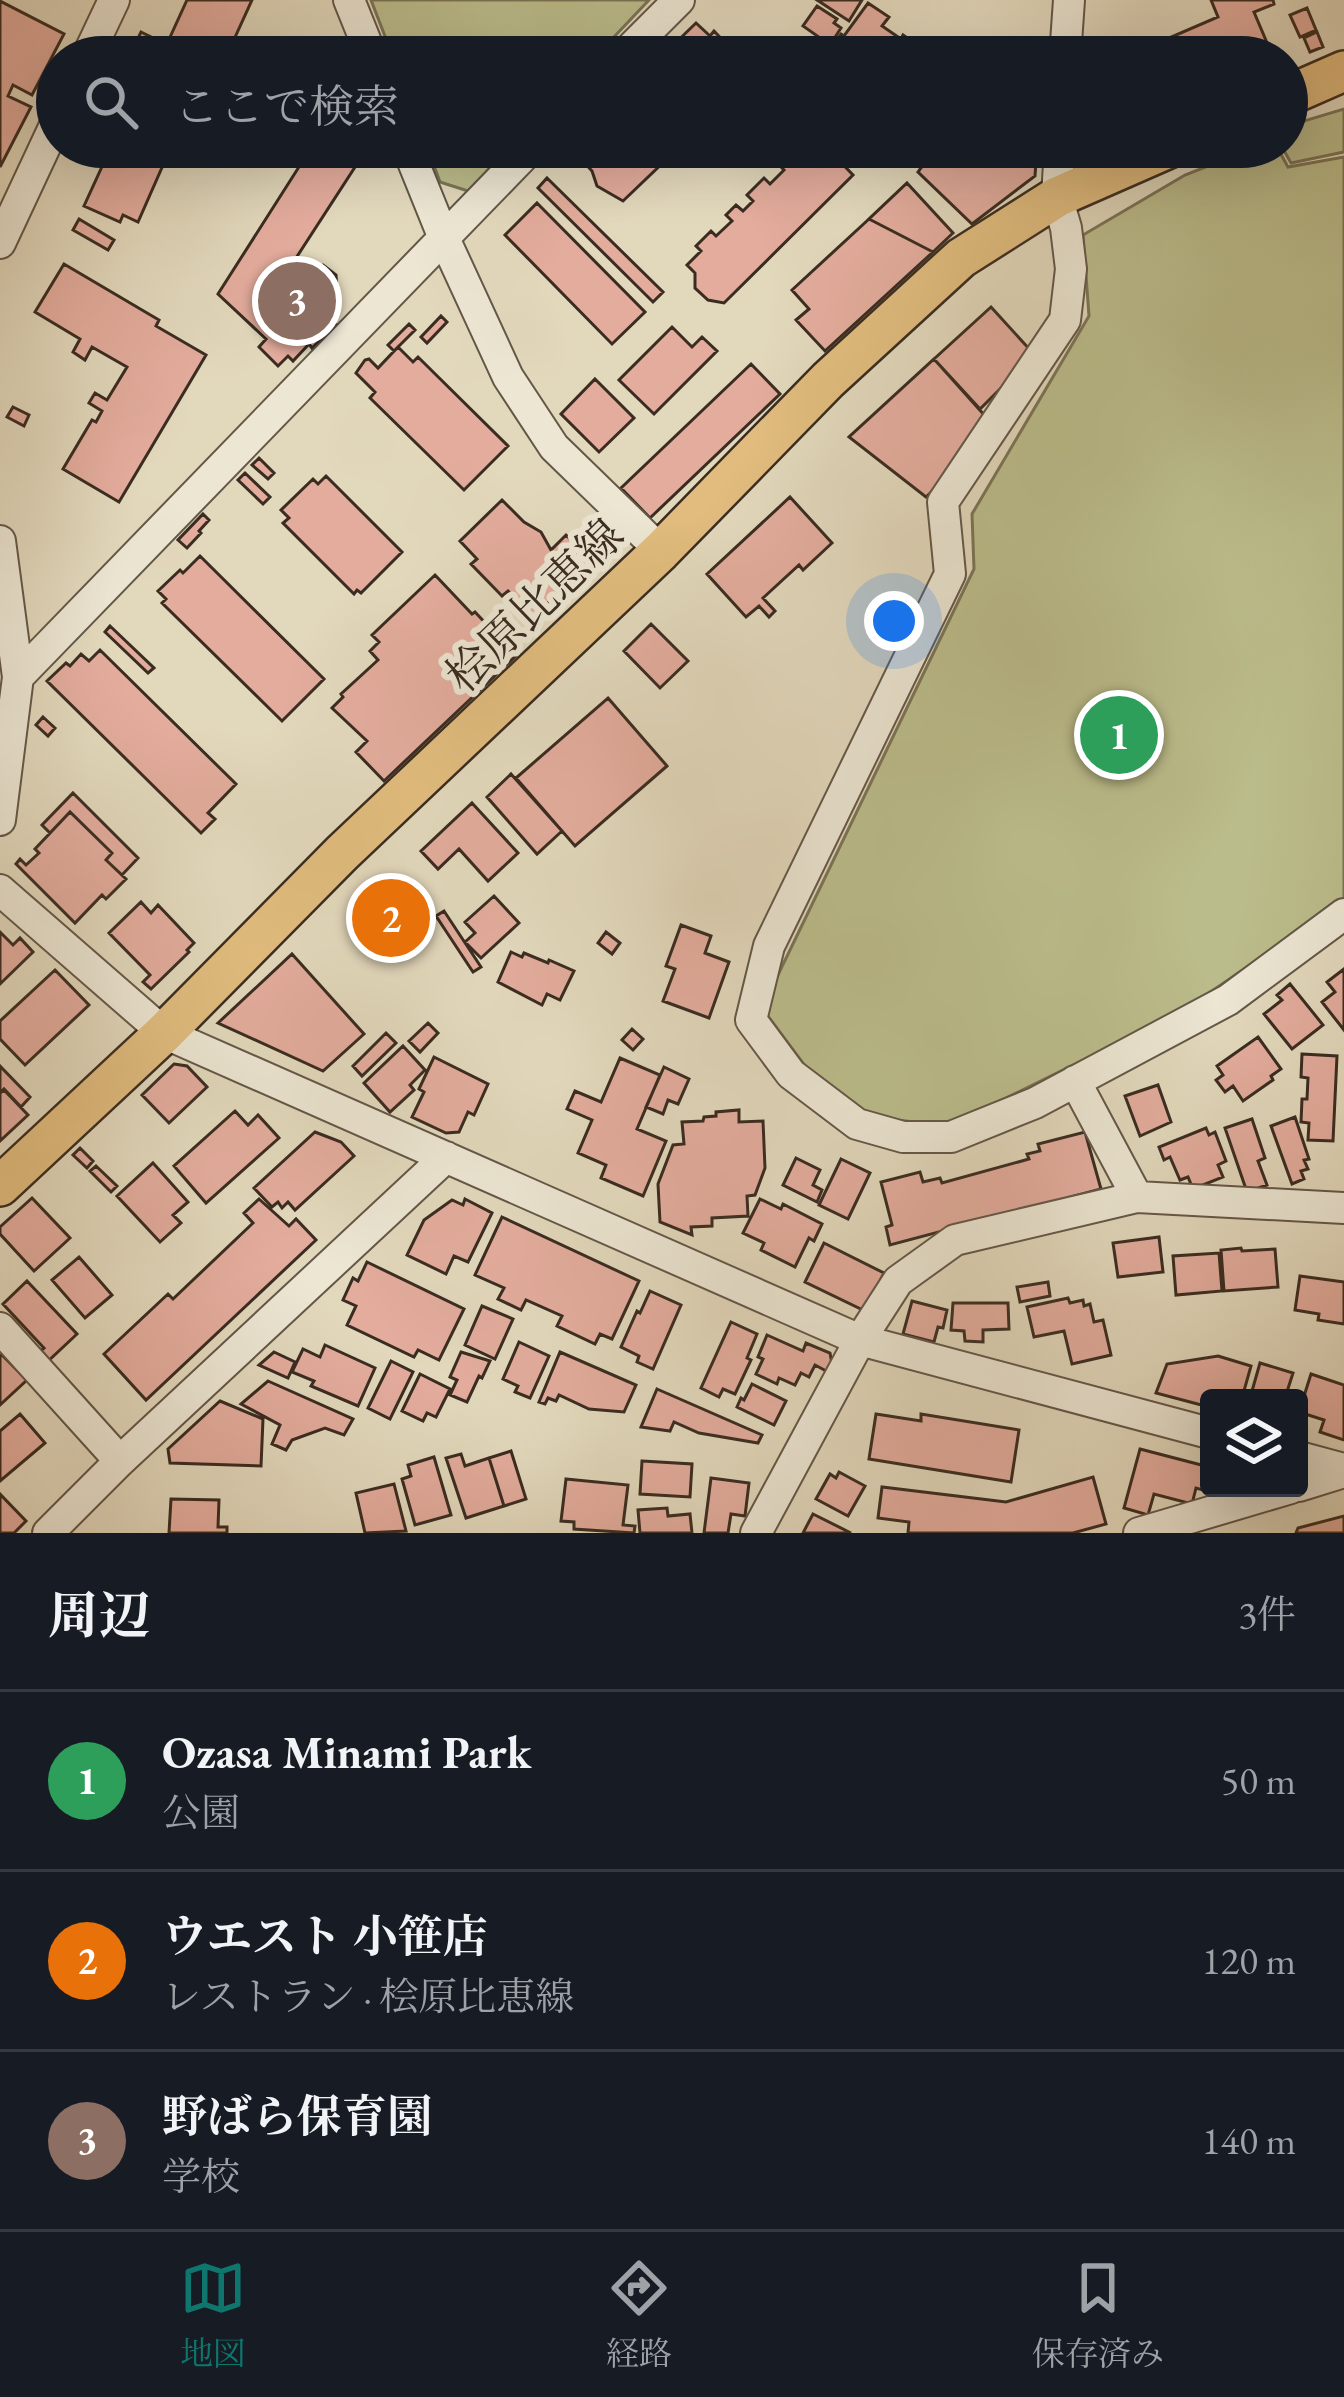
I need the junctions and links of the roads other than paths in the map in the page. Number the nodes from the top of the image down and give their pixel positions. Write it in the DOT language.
graph roads {
  1 [pos="114,0"];
  2 [pos="349,0"];
  3 [pos="680,0"];
  4 [pos="1069,0"];
  5 [pos="97,36"];
  6 [pos="364,36"];
  7 [pos="643,36"];
  8 [pos="1066,36"];
  9 [pos="1344,71"];
  10 [pos="1308,87"];
  11 [pos="36,166"];
  12 [pos="415,168"];
  13 [pos="511,168"];
  14 [pos="1059,168"];
  15 [pos="1124,168"];
  16 [pos="1057,197"];
  17 [pos="442,236"];
  18 [pos="0,243"];
  19 [pos="0,541"];
  20 [pos="661,550"];
  21 [pos="9,669"];
  22 [pos="0,820"];
  23 [pos="0,890"];
  24 [pos="1344,914"];
  25 [pos="164,1033"];
  26 [pos="1075,1081"];
  27 [pos="446,1157"];
  28 [pos="0,1186"];
  29 [pos="1137,1197"];
  30 [pos="1344,1208"];
  31 [pos="0,1328"];
  32 [pos="860,1340"];
  33 [pos="1200,1431"];
  34 [pos="1308,1460"];
  35 [pos="120,1461"];
  36 [pos="1344,1471"];
  37 [pos="1308,1483"];
  38 [pos="1261,1497"];
  39 [pos="48,1533"];
  40 [pos="756,1533"];
  41 [pos="1139,1533"];
  1 -- 5 [label="street"];
  2 -- 6 [label="street"];
  3 -- 7 [label="street"];
  4 -- 8 [label="street"];
  9 -- 10 [label="main road"];
  11 -- 18 [label="street"];
  12 -- 17 [label="street"];
  13 -- 17 [label="street"];
  14 -- 16 [label="street"];
  15 -- 16 [label="main road, 桧原比恵線"];
  16 -- 20 [label="main road, 桧原比恵線"];
  16 -- 26 [label="street"];
  17 -- 20 [label="street"];
  17 -- 21 [label="street"];
  19 -- 21 [label="street"];
  20 -- 25 [label="main road, 桧原比恵線"];
  21 -- 22 [label="street"];
  23 -- 25 [label="street"];
  24 -- 26 [label="street"];
  25 -- 27 [label="street"];
  25 -- 28 [label="main road, 桧原比恵線"];
  26 -- 29 [label="street"];
  27 -- 32 [label="street"];
  27 -- 35 [label="street"];
  29 -- 30 [label="street"];
  29 -- 32 [label="street"];
  31 -- 35 [label="street"];
  32 -- 33 [label="street"];
  32 -- 40 [label="street"];
  34 -- 36 [label="street"];
  35 -- 39 [label="street"];
  36 -- 37 [label="street"];
  38 -- 41 [label="street"];
}
